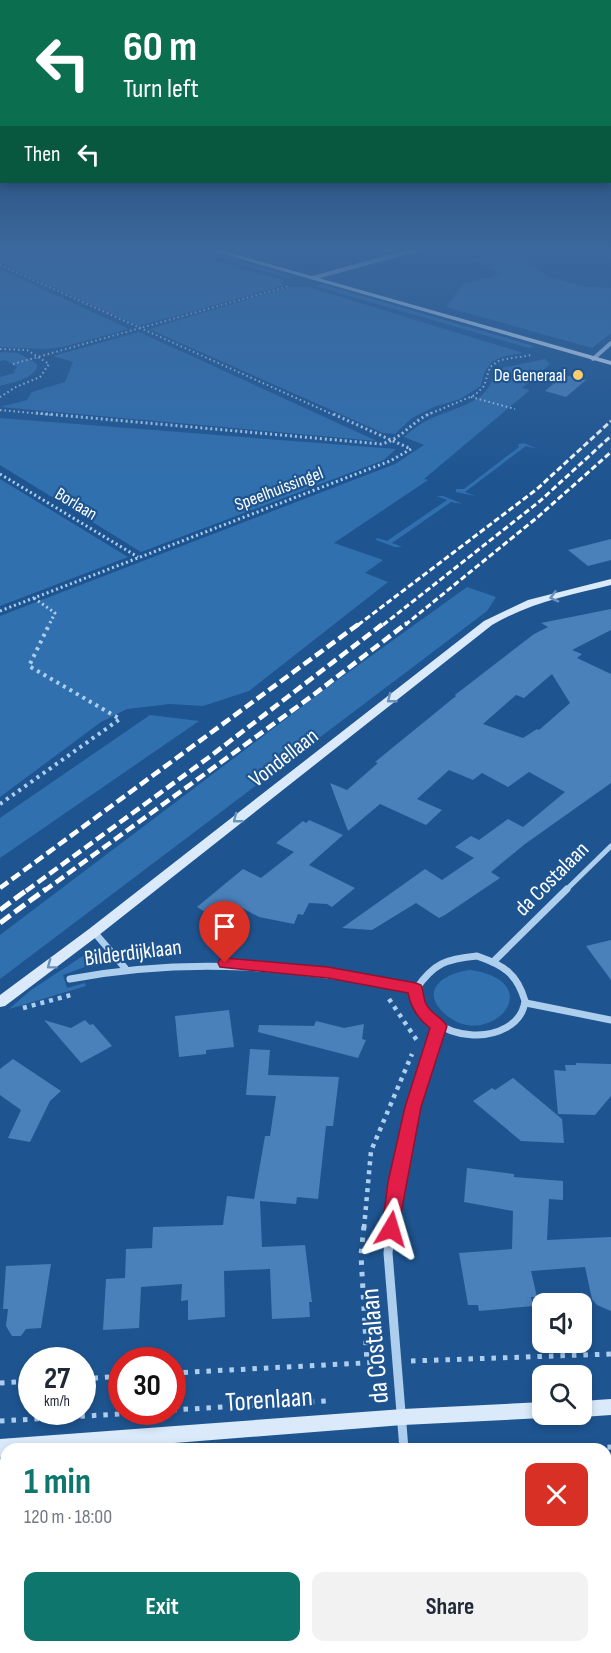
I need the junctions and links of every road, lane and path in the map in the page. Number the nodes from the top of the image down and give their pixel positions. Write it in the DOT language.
graph roads {
  1 [pos="132,325"];
  2 [pos="153,325"];
  3 [pos="478,325"];
  4 [pos="140,329"];
  5 [pos="611,343"];
  6 [pos="0,349"];
  7 [pos="534,355"];
  8 [pos="39,356"];
  9 [pos="593,358"];
  10 [pos="611,363"];
  11 [pos="13,364"];
  12 [pos="0,397"];
  13 [pos="471,398"];
  14 [pos="515,409"];
  15 [pos="0,410"];
  16 [pos="393,442"];
  17 [pos="0,474"];
  18 [pos="139,558"];
  19 [pos="611,582"];
  20 [pos="33,598"];
  21 [pos="0,611"];
  22 [pos="0,804"];
  23 [pos="611,846"];
  24 [pos="94,932"];
  25 [pos="493,962"];
  26 [pos="125,968"];
  27 [pos="70,979"];
  28 [pos="416,989"];
  29 [pos="83,992"];
  30 [pos="377,995"];
  31 [pos="0,1002"];
  32 [pos="526,1003"];
  33 [pos="19,1009"];
  34 [pos="611,1020"];
  35 [pos="439,1026"];
  36 [pos="367,1363"];
  37 [pos="18,1382"];
  38 [pos="0,1383"];
  39 [pos="611,1407"];
  40 [pos="592,1408"];
  41 [pos="532,1411"];
  42 [pos="108,1415"];
  43 [pos="403,1417"];
  44 [pos="0,1421"];
  45 [pos="65,1443"];
  46 [pos="404,1443"];
  1 -- 4 [label="path"];
  2 -- 4 [label="path"];
  3 -- 9 [label="main road"];
  4 -- 8 [label="path"];
  4 -- 16 [label="path"];
  5 -- 9 [label="street"];
  6 -- 8 [label="path"];
  7 -- 13 [label="path"];
  8 -- 11 [label="path"];
  8 -- 12 [label="path"];
  9 -- 10 [label="main road"];
  13 -- 14 [label="path"];
  13 -- 16 [label="path"];
  15 -- 16 [label="path"];
  16 -- 18 [label="path, Speelhuissingel"];
  17 -- 18 [label="path, Borlaan"];
  18 -- 20 [label="path"];
  19 -- 24 [label="main road, Vondellaan, one-way"];
  20 -- 21 [label="path"];
  20 -- 22 [label="path"];
  23 -- 25 [label="street, da Costalaan"];
  24 -- 26 [label="street"];
  24 -- 31 [label="main road, Vondellaan, one-way"];
  25 -- 28 [label="street"];
  25 -- 32 [label="street"];
  26 -- 27 [label="street, Bilderdijklaan"];
  26 -- 28 [label="street, Bilderdijklaan"];
  28 -- 35 [label="street"];
  29 -- 33 [label="path"];
  30 -- 36 [label="path"];
  32 -- 34 [label="street"];
  32 -- 35 [label="street"];
  35 -- 43 [label="street, da Costalaan"];
  37 -- 38 [label="path"];
  39 -- 40 [label="main road"];
  41 -- 43 [label="main road, Torenlaan"];
  42 -- 44 [label="path"];
  43 -- 45 [label="main road, Torenlaan"];
  43 -- 46 [label="street, da Costalaan"];
}
